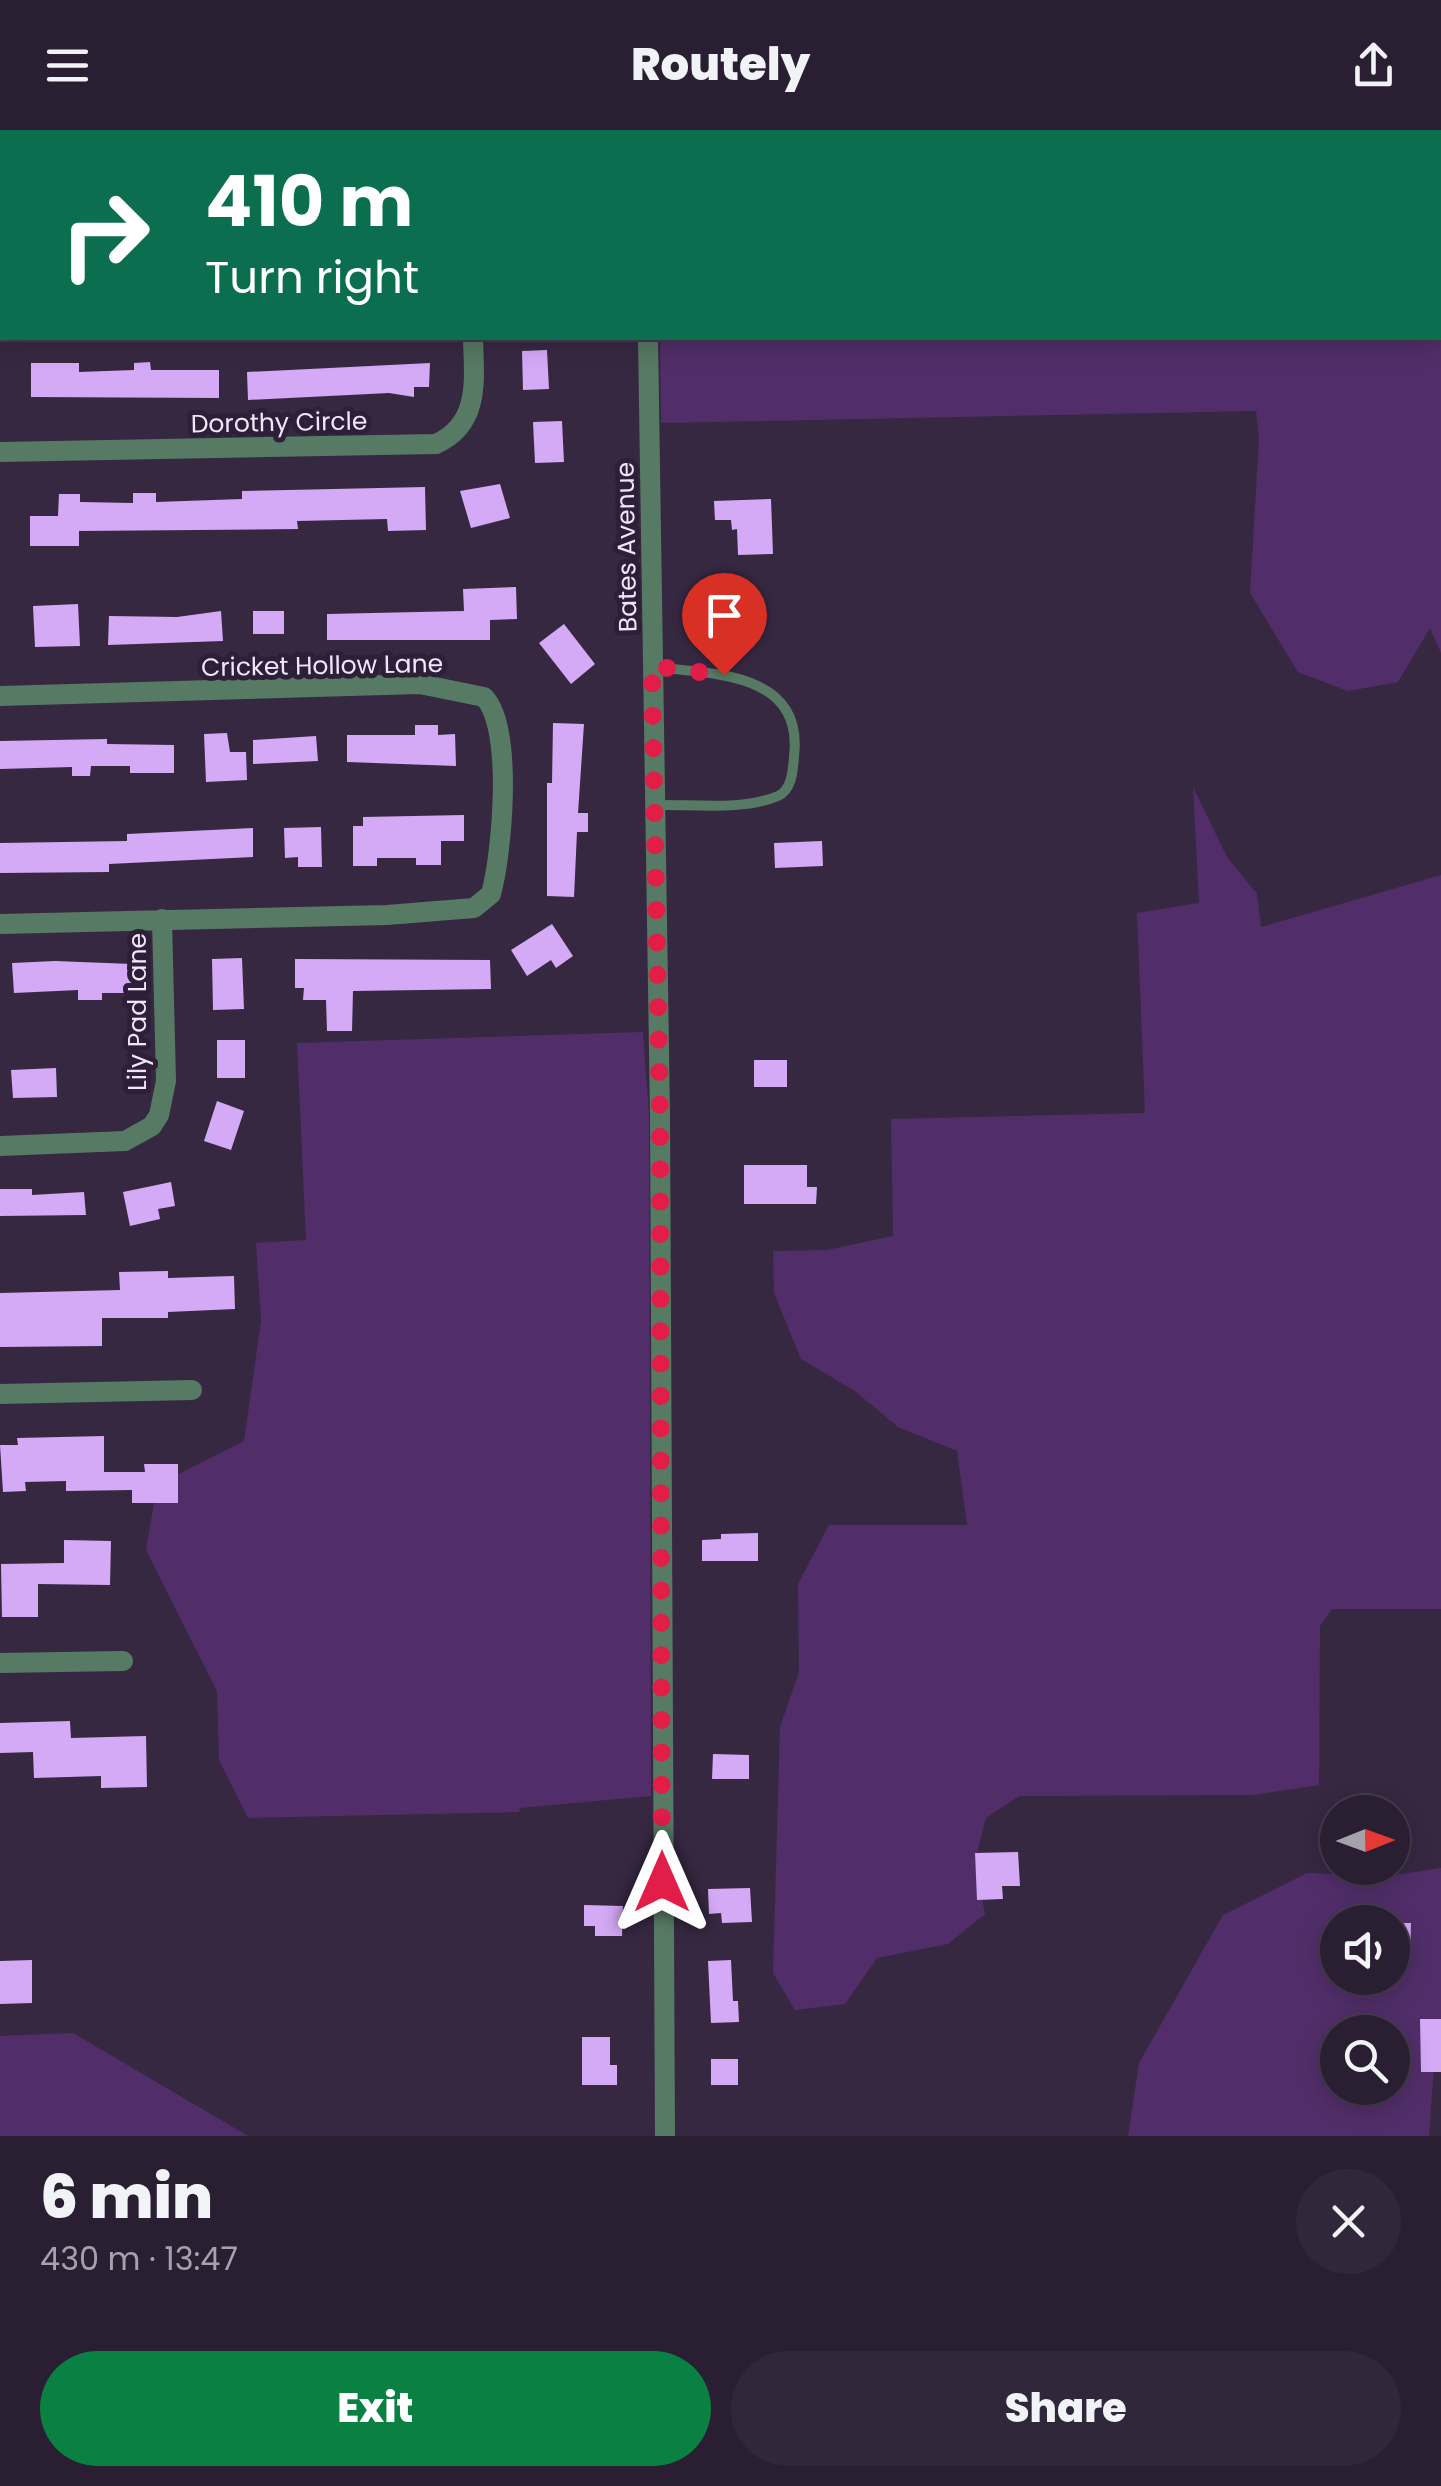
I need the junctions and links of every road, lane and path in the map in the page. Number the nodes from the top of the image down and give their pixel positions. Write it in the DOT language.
graph roads {
  1 [pos="472,340"];
  2 [pos="648,340"];
  3 [pos="0,452"];
  4 [pos="652,666"];
  5 [pos="0,696"];
  6 [pos="654,805"];
  7 [pos="162,919"];
  8 [pos="0,924"];
  9 [pos="0,1146"];
  10 [pos="192,1390"];
  11 [pos="0,1394"];
  12 [pos="123,1661"];
  13 [pos="0,1664"];
  14 [pos="665,2136"];
  1 -- 3 [label="street, Dorothy Circle"];
  2 -- 4 [label="street, Bates Avenue"];
  4 -- 6 [label="street, Bates Avenue"];
  4 -- 6 [label="lane"];
  5 -- 7 [label="street, Cricket Hollow Lane"];
  6 -- 14 [label="street, Bates Avenue"];
  7 -- 8 [label="street, Cricket Hollow Lane"];
  7 -- 9 [label="street, Lily Pad Lane"];
  10 -- 11 [label="street"];
  12 -- 13 [label="street"];
}
